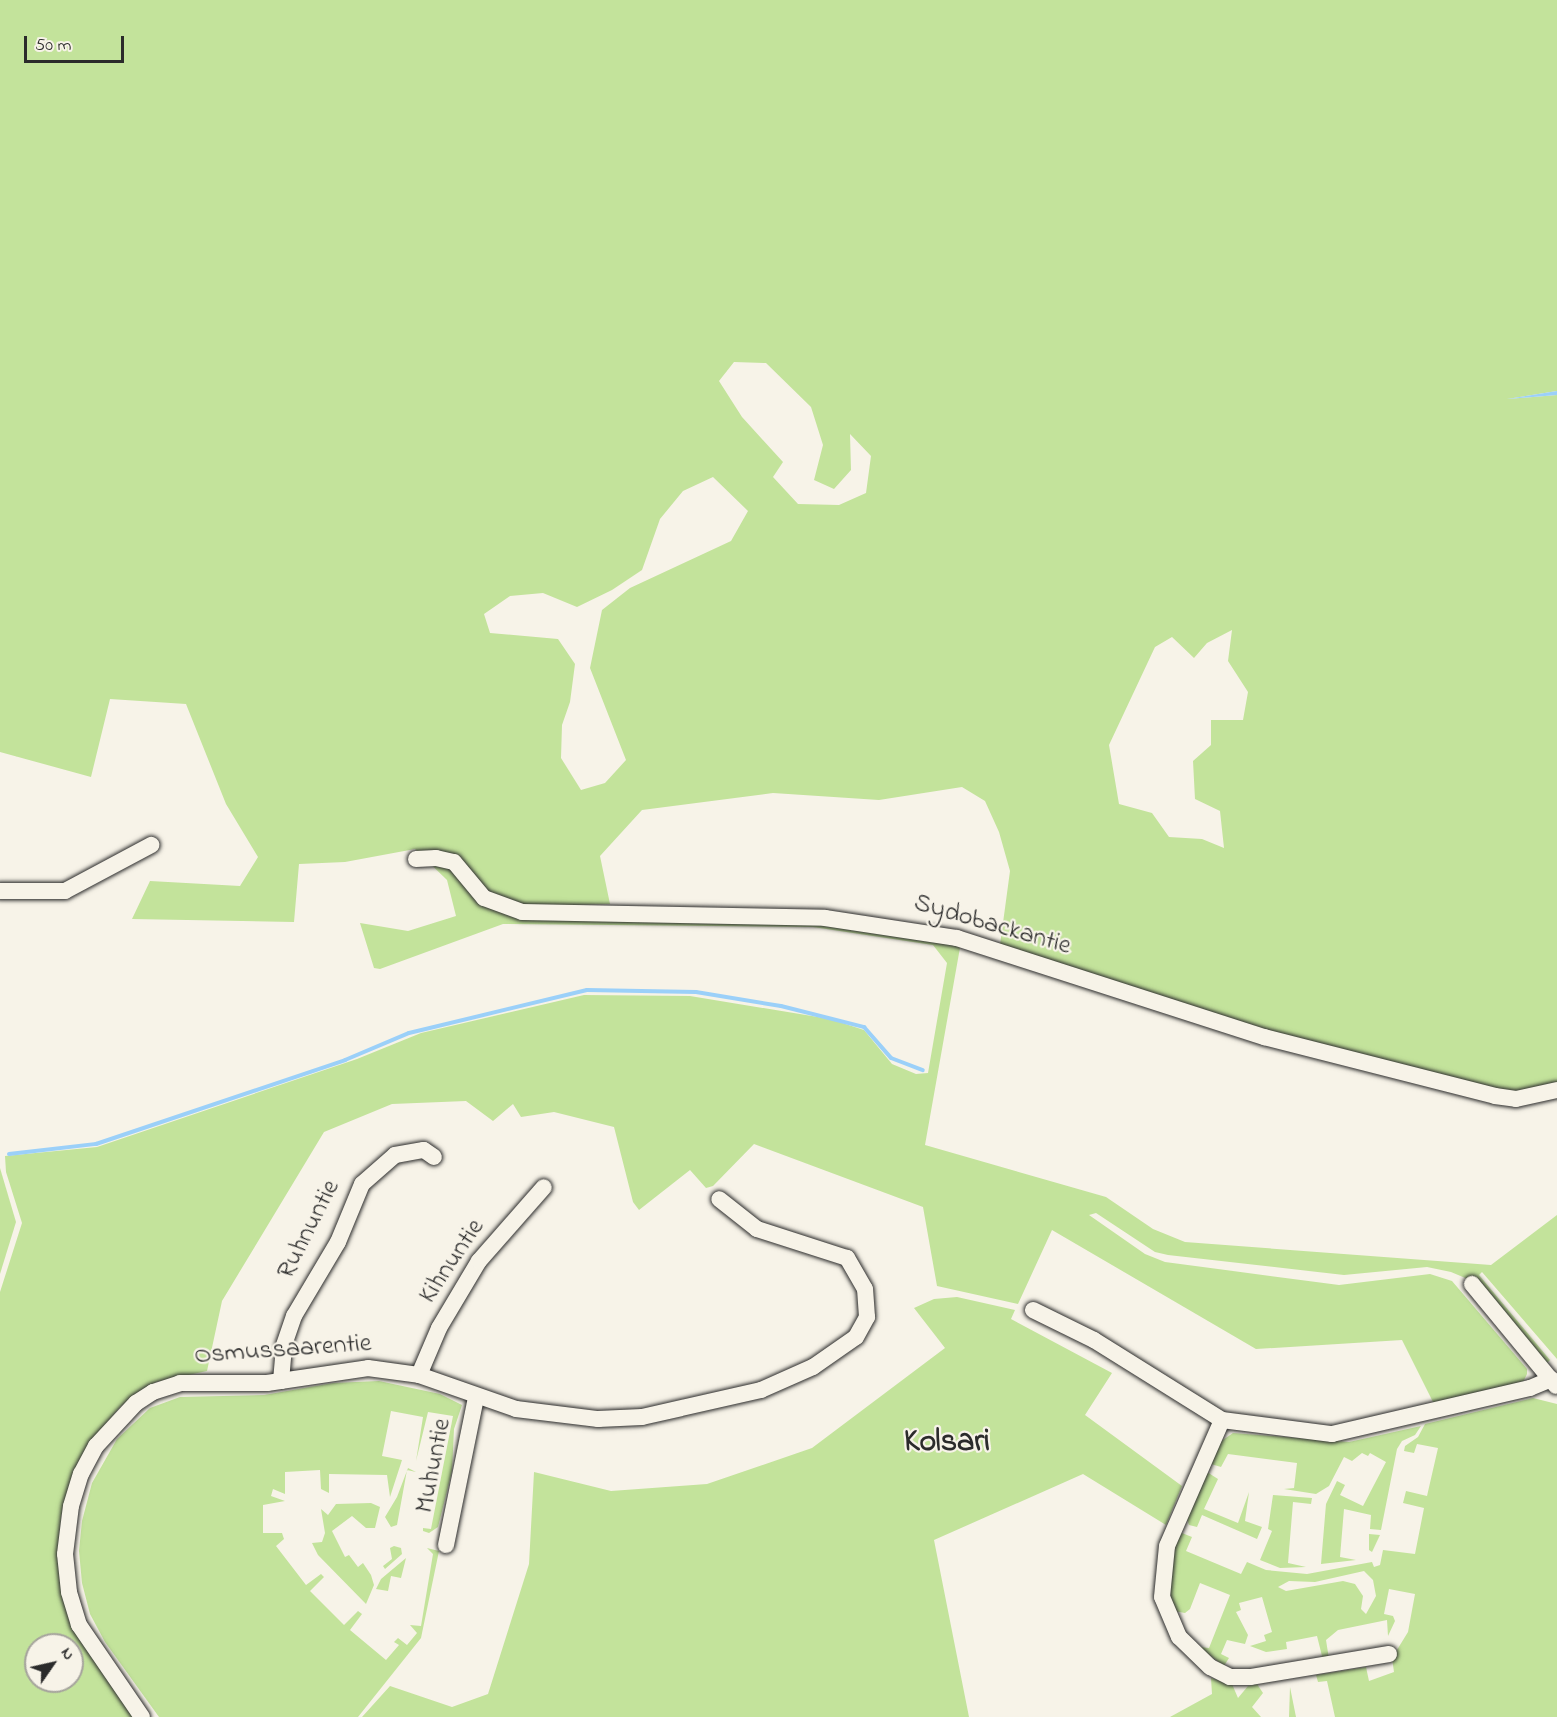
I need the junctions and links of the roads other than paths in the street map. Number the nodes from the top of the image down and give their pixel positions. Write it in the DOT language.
graph roads {
  1 [pos="151,845"];
  2 [pos="416,860"];
  3 [pos="0,891"];
  4 [pos="1557,1090"];
  5 [pos="434,1157"];
  6 [pos="543,1187"];
  7 [pos="719,1199"];
  8 [pos="1472,1284"];
  9 [pos="1033,1310"];
  10 [pos="419,1375"];
  11 [pos="281,1381"];
  12 [pos="1554,1383"];
  13 [pos="476,1397"];
  14 [pos="1222,1420"];
  15 [pos="446,1545"];
  16 [pos="1389,1653"];
  17 [pos="142,1717"];
  1 -- 3 [label="street"];
  2 -- 4 [label="street, Sydobackantie"];
  5 -- 11 [label="street, Ruhnuntie"];
  6 -- 10 [label="street, Kihnuntie"];
  7 -- 13 [label="street, Osmussaarentie"];
  8 -- 12 [label="street"];
  9 -- 14 [label="street"];
  10 -- 11 [label="street, Osmussaarentie"];
  10 -- 13 [label="street, Osmussaarentie"];
  11 -- 17 [label="street, Osmussaarentie"];
  12 -- 14 [label="street"];
  13 -- 15 [label="street, Muhuntie"];
  14 -- 16 [label="street"];
}
